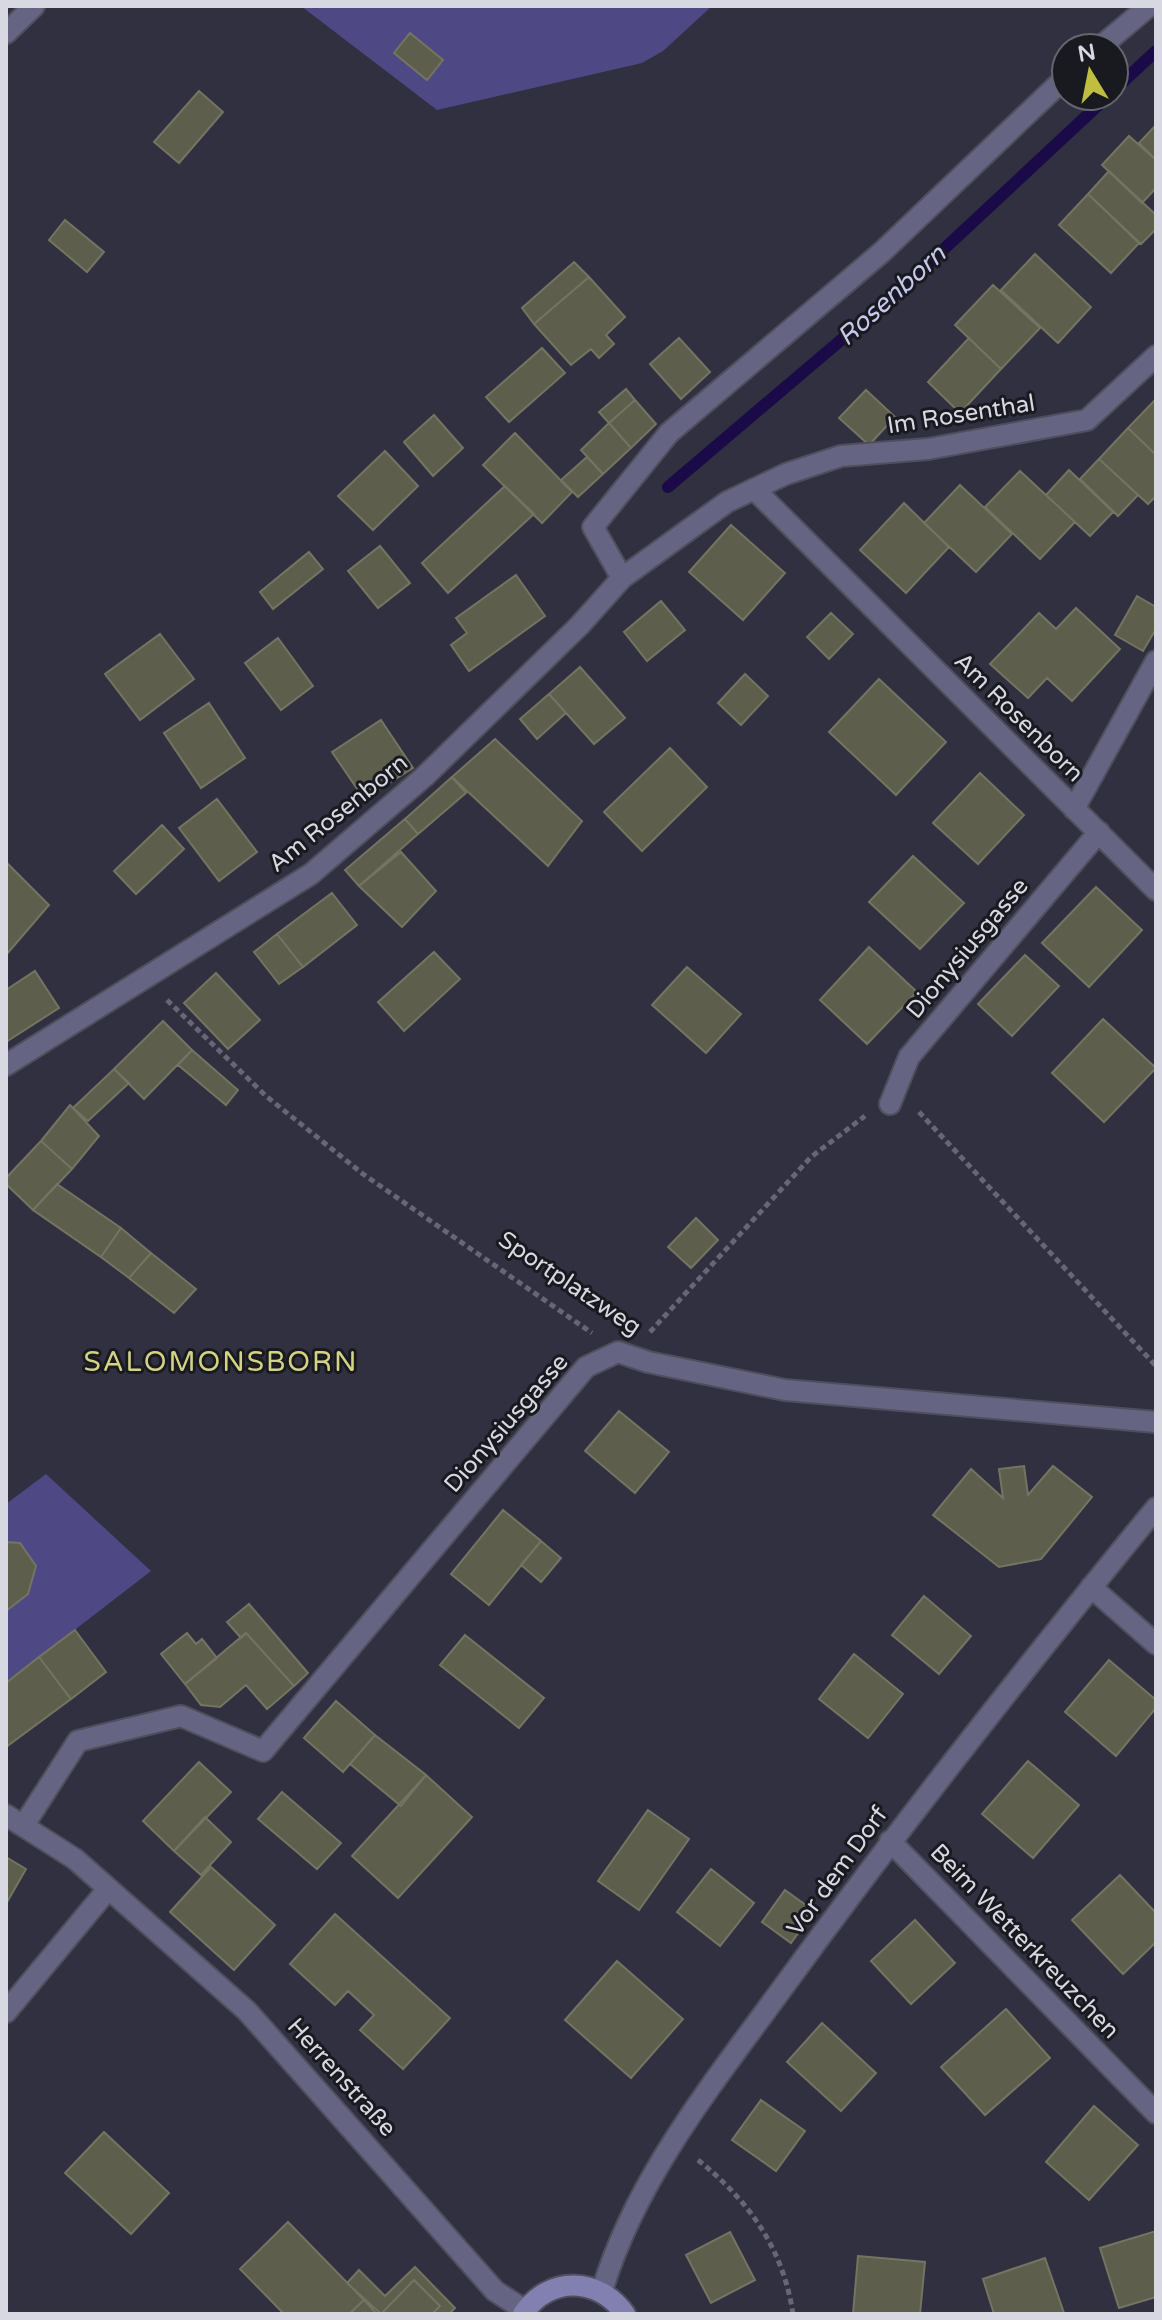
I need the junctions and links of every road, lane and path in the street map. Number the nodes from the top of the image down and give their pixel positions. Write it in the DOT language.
graph roads {
  1 [pos="34,6"];
  2 [pos="1149,6"];
  3 [pos="1118,32"];
  4 [pos="6,33"];
  5 [pos="1050,92"];
  6 [pos="1156,356"];
  7 [pos="754,489"];
  8 [pos="622,578"];
  9 [pos="1156,661"];
  10 [pos="1074,809"];
  11 [pos="1099,832"];
  12 [pos="1156,890"];
  13 [pos="154,974"];
  14 [pos="6,1065"];
  15 [pos="890,1104"];
  16 [pos="618,1352"];
  17 [pos="1156,1366"];
  18 [pos="1156,1422"];
  19 [pos="1156,1508"];
  20 [pos="1091,1587"];
  21 [pos="1156,1644"];
  22 [pos="15,1820"];
  23 [pos="890,1841"];
  24 [pos="108,1889"];
  25 [pos="6,2012"];
  26 [pos="1156,2113"];
  27 [pos="672,2141"];
  28 [pos="602,2291"];
  29 [pos="524,2312"];
  30 [pos="625,2314"];
  31 [pos="793,2314"];
  1 -- 4 [label="street"];
  2 -- 3 [label="street"];
  5 -- 8 [label="street"];
  6 -- 7 [label="street, Im Rosenthal"];
  7 -- 8 [label="street, Am Rosenborn"];
  7 -- 10 [label="street, Am Rosenborn"];
  8 -- 13 [label="street, Am Rosenborn"];
  9 -- 10 [label="street"];
  10 -- 11 [label="street, Am Rosenborn"];
  11 -- 12 [label="street, Am Rosenborn"];
  11 -- 15 [label="street, Dionysiusgasse"];
  13 -- 14 [label="street, Am Rosenborn"];
  13 -- 16 [label="path, Sportplatzweg"];
  15 -- 16 [label="path"];
  15 -- 17 [label="path"];
  16 -- 18 [label="street, Sportplatzweg"];
  16 -- 22 [label="street, Dionysiusgasse"];
  19 -- 20 [label="street, Vor dem Dorf"];
  20 -- 21 [label="street"];
  20 -- 23 [label="street, Vor dem Dorf"];
  22 -- 24 [label="street, Herrenstraße"];
  23 -- 26 [label="street, Beim Wetterkreuzchen"];
  23 -- 27 [label="street, Vor dem Dorf"];
  24 -- 25 [label="street"];
  24 -- 29 [label="street, Herrenstraße"];
  27 -- 28 [label="street, Vor dem Dorf"];
  27 -- 31 [label="path"];
  28 -- 29 [label="street"];
  28 -- 30 [label="street"];
}
